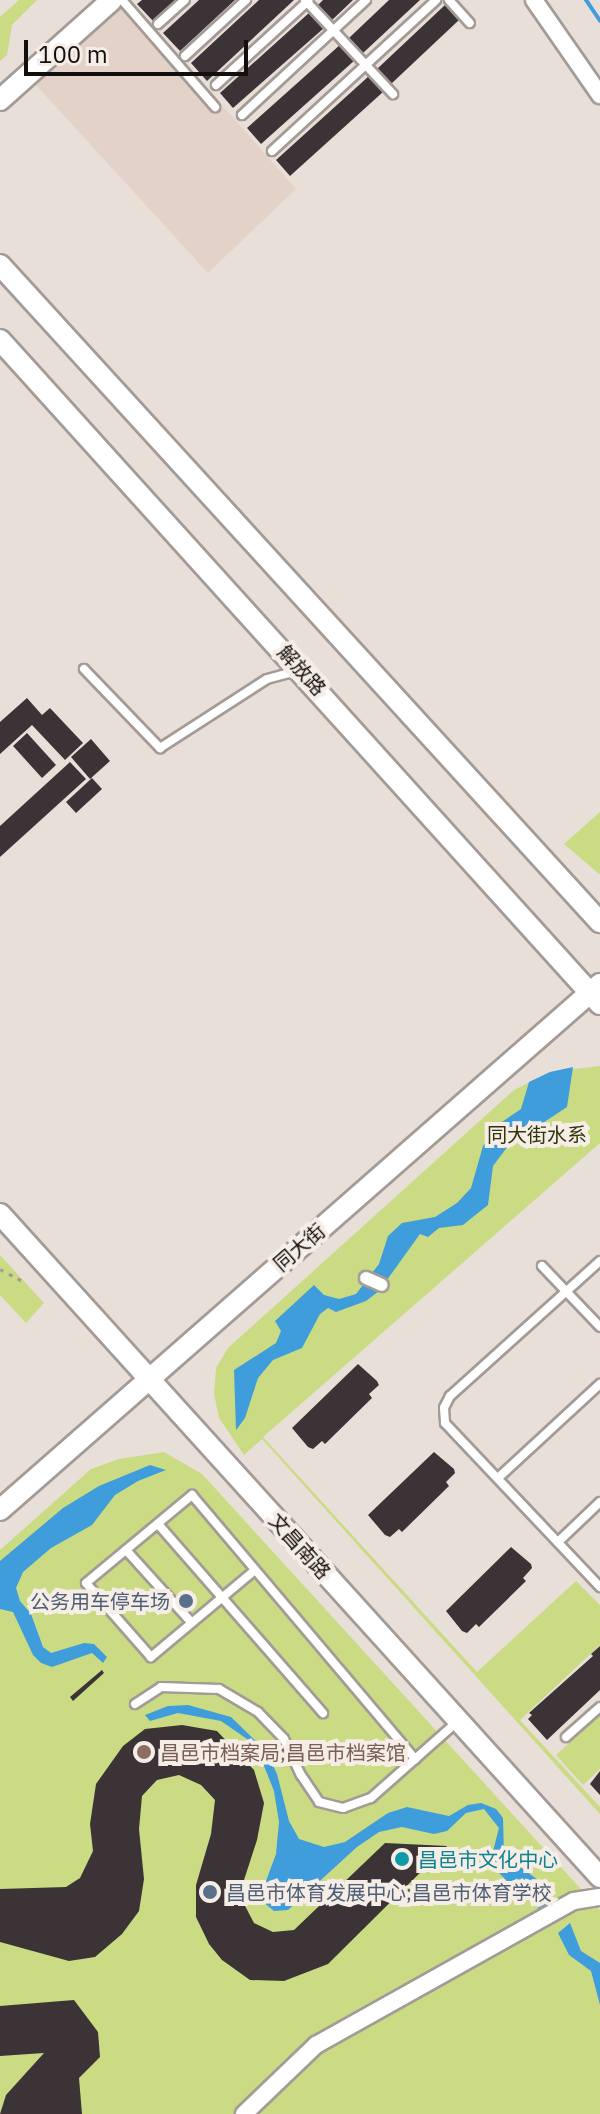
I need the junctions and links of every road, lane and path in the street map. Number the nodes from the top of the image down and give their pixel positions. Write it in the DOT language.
graph roads {
  1 [pos="112,0"];
  2 [pos="122,0"];
  3 [pos="185,0"];
  4 [pos="246,0"];
  5 [pos="366,0"];
  6 [pos="436,0"];
  7 [pos="449,0"];
  8 [pos="534,0"];
  9 [pos="307,1"];
  10 [pos="470,23"];
  11 [pos="158,24"];
  12 [pos="333,30"];
  13 [pos="185,56"];
  14 [pos="366,65"];
  15 [pos="216,85"];
  16 [pos="393,94"];
  17 [pos="600,95"];
  18 [pos="0,100"];
  19 [pos="215,107"];
  20 [pos="242,115"];
  21 [pos="272,151"];
  22 [pos="0,265"];
  23 [pos="0,340"];
  24 [pos="84,669"];
  25 [pos="301,669"];
  26 [pos="600,922"];
  27 [pos="597,994"];
  28 [pos="0,1214"];
  29 [pos="600,1261"];
  30 [pos="542,1266"];
  31 [pos="0,1269"];
  32 [pos="366,1278"];
  33 [pos="24,1282"];
  34 [pos="382,1285"];
  35 [pos="566,1292"];
  36 [pos="600,1327"];
  37 [pos="148,1379"];
  38 [pos="600,1384"];
  39 [pos="498,1478"];
  40 [pos="600,1502"];
  41 [pos="0,1510"];
  42 [pos="158,1524"];
  43 [pos="558,1542"];
  44 [pos="126,1550"];
  45 [pos="255,1570"];
  46 [pos="600,1587"];
  47 [pos="223,1595"];
  48 [pos="191,1622"];
  49 [pos="135,1704"];
  50 [pos="600,1707"];
  51 [pos="323,1713"];
  52 [pos="458,1721"];
  53 [pos="566,1737"];
  54 [pos="415,1759"];
  55 [pos="600,1877"];
  56 [pos="600,1897"];
  57 [pos="244,2114"];
  1 -- 18 [label="street"];
  2 -- 19 [label="lane"];
  3 -- 11 [label="lane"];
  4 -- 13 [label="lane"];
  5 -- 12 [label="lane"];
  6 -- 14 [label="lane"];
  7 -- 10 [label="lane"];
  8 -- 17 [label="street"];
  9 -- 12 [label="lane"];
  9 -- 15 [label="lane"];
  12 -- 14 [label="lane"];
  12 -- 20 [label="lane"];
  14 -- 16 [label="lane"];
  14 -- 21 [label="lane"];
  22 -- 26 [label="street"];
  23 -- 25 [label="street, 解放路"];
  24 -- 25 [label="lane"];
  25 -- 27 [label="street, 解放路"];
  27 -- 37 [label="street, 同大街"];
  28 -- 37 [label="street, 文昌南路"];
  29 -- 35 [label="lane"];
  30 -- 35 [label="lane"];
  31 -- 33 [label="path"];
  32 -- 34 [label="street"];
  35 -- 36 [label="lane"];
  35 -- 39 [label="lane"];
  37 -- 41 [label="street, 同大街"];
  37 -- 52 [label="street, 文昌南路"];
  38 -- 39 [label="lane"];
  39 -- 43 [label="lane"];
  40 -- 43 [label="lane"];
  42 -- 44 [label="lane"];
  42 -- 45 [label="lane"];
  42 -- 47 [label="lane"];
  43 -- 46 [label="lane"];
  44 -- 48 [label="lane"];
  44 -- 48 [label="lane"];
  45 -- 47 [label="lane"];
  45 -- 54 [label="lane"];
  47 -- 48 [label="lane"];
  47 -- 51 [label="lane"];
  49 -- 54 [label="lane"];
  50 -- 53 [label="lane"];
  52 -- 54 [label="lane"];
  52 -- 55 [label="street, 文昌南路"];
  56 -- 57 [label="street"];
}
